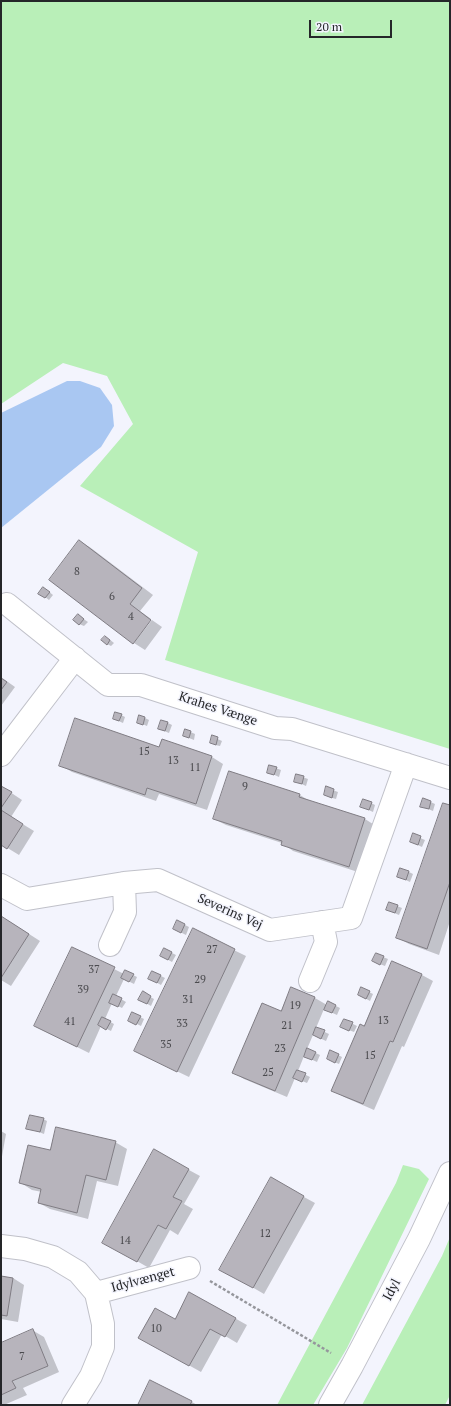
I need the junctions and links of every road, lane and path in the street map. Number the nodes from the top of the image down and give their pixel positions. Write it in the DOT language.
graph roads {
  1 [pos="7,604"];
  2 [pos="75,658"];
  3 [pos="1,755"];
  4 [pos="406,764"];
  5 [pos="450,778"];
  6 [pos="124,883"];
  7 [pos="1,885"];
  8 [pos="322,922"];
  9 [pos="110,945"];
  10 [pos="310,981"];
  11 [pos="450,1173"];
  12 [pos="1,1246"];
  13 [pos="189,1268"];
  14 [pos="96,1293"];
  15 [pos="352,1366"];
  16 [pos="73,1405"];
  17 [pos="330,1405"];
  1 -- 2 [label="street, Krahes Vænge"];
  2 -- 3 [label="street"];
  2 -- 4 [label="street, Krahes Vænge"];
  4 -- 5 [label="street, Krahes Vænge"];
  4 -- 8 [label="street, Severins Vej"];
  6 -- 7 [label="street, Severins Vej"];
  6 -- 8 [label="street, Severins Vej"];
  6 -- 9 [label="street"];
  8 -- 10 [label="street"];
  11 -- 15 [label="street, Idyl"];
  12 -- 14 [label="street, Idylvænget"];
  13 -- 14 [label="street, Idylvænget"];
  13 -- 15 [label="path"];
  14 -- 16 [label="street, Idylvænget"];
  15 -- 17 [label="street, Idyl"];
}
